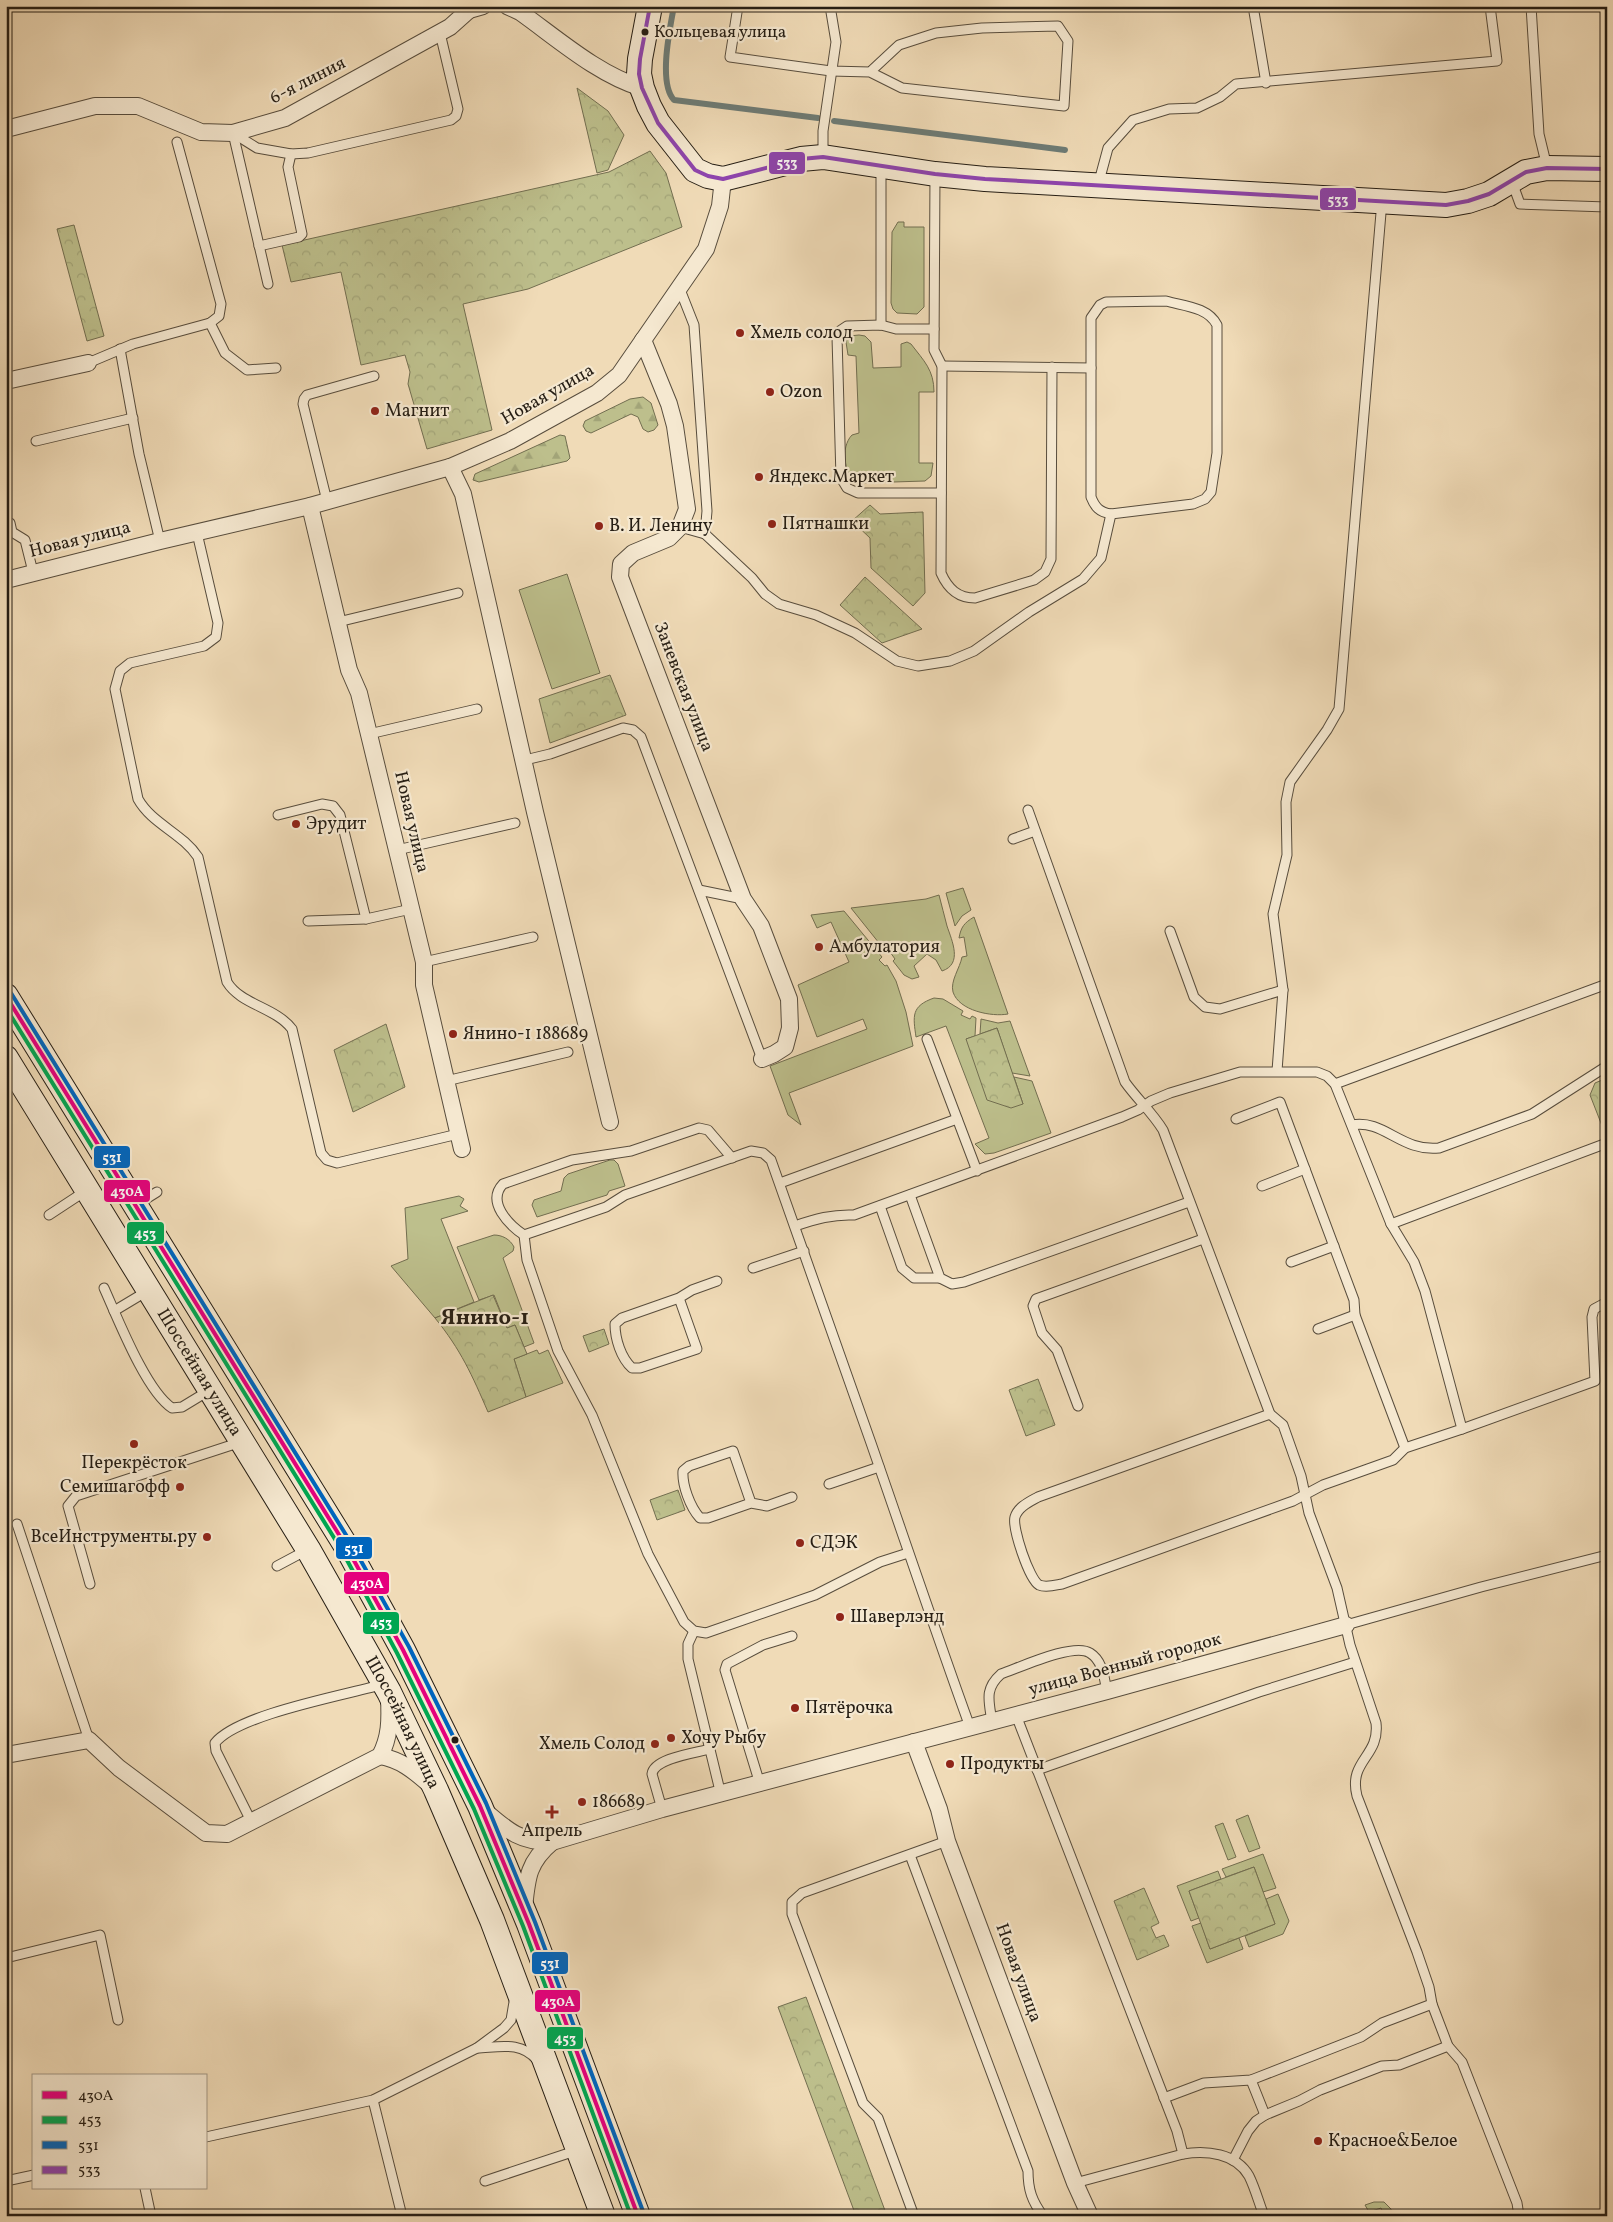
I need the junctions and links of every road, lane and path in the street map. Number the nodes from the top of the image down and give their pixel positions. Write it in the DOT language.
graph roads {
  1 [pos="507,6"];
  2 [pos="650,6"];
  3 [pos="738,6"];
  4 [pos="830,6"];
  5 [pos="1253,6"];
  6 [pos="1490,6"];
  7 [pos="1531,6"];
  8 [pos="472,8"];
  9 [pos="440,32"];
  10 [pos="830,71"];
  11 [pos="870,72"];
  12 [pos="1266,83"];
  13 [pos="642,88"];
  14 [pos="6,129"];
  15 [pos="233,133"];
  16 [pos="177,142"];
  17 [pos="291,154"];
  18 [pos="823,157"];
  19 [pos="881,166"];
  20 [pos="1547,168"];
  21 [pos="1607,169"];
  22 [pos="935,174"];
  23 [pos="723,179"];
  24 [pos="1511,179"];
  25 [pos="1098,185"];
  26 [pos="1382,201"];
  27 [pos="1607,207"];
  28 [pos="259,246"];
  29 [pos="268,284"];
  30 [pos="679,288"];
  31 [pos="210,323"];
  32 [pos="881,325"];
  33 [pos="934,329"];
  34 [pos="643,340"];
  35 [pos="120,349"];
  36 [pos="88,363"];
  37 [pos="942,366"];
  38 [pos="1052,367"];
  39 [pos="276,368"];
  40 [pos="1091,368"];
  41 [pos="374,376"];
  42 [pos="6,381"];
  43 [pos="133,418"];
  44 [pos="36,441"];
  45 [pos="450,468"];
  46 [pos="941,492"];
  47 [pos="327,501"];
  48 [pos="310,506"];
  49 [pos="1111,514"];
  50 [pos="10,523"];
  51 [pos="680,527"];
  52 [pos="197,532"];
  53 [pos="705,534"];
  54 [pos="160,541"];
  55 [pos="33,572"];
  56 [pos="6,580"];
  57 [pos="458,593"];
  58 [pos="338,622"];
  59 [pos="477,709"];
  60 [pos="370,734"];
  61 [pos="525,760"];
  62 [pos="1028,810"];
  63 [pos="278,815"];
  64 [pos="515,823"];
  65 [pos="1035,831"];
  66 [pos="1012,840"];
  67 [pos="397,850"];
  68 [pos="699,890"];
  69 [pos="743,899"];
  70 [pos="411,909"];
  71 [pos="366,919"];
  72 [pos="308,921"];
  73 [pos="1170,931"];
  74 [pos="533,937"];
  75 [pos="424,962"];
  76 [pos="1607,984"];
  77 [pos="1283,990"];
  78 [pos="6,996"];
  79 [pos="927,1039"];
  80 [pos="568,1052"];
  81 [pos="6,1058"];
  82 [pos="762,1059"];
  83 [pos="1607,1066"];
  84 [pos="1276,1071"];
  85 [pos="446,1081"];
  86 [pos="15,1082"];
  87 [pos="1335,1084"];
  88 [pos="1144,1106"];
  89 [pos="957,1119"];
  90 [pos="1236,1119"];
  91 [pos="610,1122"];
  92 [pos="1352,1125"];
  93 [pos="460,1142"];
  94 [pos="1607,1143"];
  95 [pos="732,1158"];
  96 [pos="1305,1169"];
  97 [pos="976,1171"];
  98 [pos="780,1183"];
  99 [pos="1262,1186"];
  100 [pos="88,1190"];
  101 [pos="157,1192"];
  102 [pos="910,1195"];
  103 [pos="1189,1202"];
  104 [pos="135,1205"];
  105 [pos="880,1206"];
  106 [pos="49,1215"];
  107 [pos="1391,1224"];
  108 [pos="795,1226"];
  109 [pos="524,1235"];
  110 [pos="1203,1239"];
  111 [pos="1334,1246"];
  112 [pos="804,1251"];
  113 [pos="1291,1262"];
  114 [pos="753,1268"];
  115 [pos="940,1278"];
  116 [pos="717,1281"];
  117 [pos="104,1288"];
  118 [pos="149,1290"];
  119 [pos="679,1298"];
  120 [pos="1607,1302"];
  121 [pos="114,1311"];
  122 [pos="1355,1315"];
  123 [pos="1318,1329"];
  124 [pos="210,1390"];
  125 [pos="1078,1406"];
  126 [pos="1270,1414"];
  127 [pos="1462,1429"];
  128 [pos="242,1442"];
  129 [pos="1406,1448"];
  130 [pos="879,1466"];
  131 [pos="829,1484"];
  132 [pos="1305,1494"];
  133 [pos="792,1497"];
  134 [pos="751,1503"];
  135 [pos="18,1524"];
  136 [pos="308,1549"];
  137 [pos="908,1552"];
  138 [pos="1607,1555"];
  139 [pos="277,1566"];
  140 [pos="90,1584"];
  141 [pos="1346,1625"];
  142 [pos="694,1631"];
  143 [pos="792,1636"];
  144 [pos="1355,1662"];
  145 [pos="386,1688"];
  146 [pos="1107,1691"];
  147 [pos="1016,1715"];
  148 [pos="992,1722"];
  149 [pos="970,1727"];
  150 [pos="89,1740"];
  151 [pos="914,1742"];
  152 [pos="710,1749"];
  153 [pos="6,1755"];
  154 [pos="380,1756"];
  155 [pos="1037,1770"];
  156 [pos="760,1784"];
  157 [pos="436,1790"];
  158 [pos="721,1795"];
  159 [pos="480,1806"];
  160 [pos="662,1809"];
  161 [pos="251,1821"];
  162 [pos="947,1841"];
  163 [pos="552,1842"];
  164 [pos="910,1855"];
  165 [pos="523,1910"];
  166 [pos="6,1958"];
  167 [pos="515,1980"];
  168 [pos="1432,2004"];
  169 [pos="118,2020"];
  170 [pos="1448,2046"];
  171 [pos="477,2048"];
  172 [pos="550,2074"];
  173 [pos="1251,2080"];
  174 [pos="1164,2098"];
  175 [pos="372,2100"];
  176 [pos="1264,2115"];
  177 [pos="208,2138"];
  178 [pos="578,2150"];
  179 [pos="1183,2154"];
  180 [pos="1233,2160"];
  181 [pos="32,2175"];
  182 [pos="6,2181"];
  183 [pos="485,2181"];
  184 [pos="1075,2183"];
  185 [pos="145,2190"];
  186 [pos="151,2216"];
  187 [pos="402,2216"];
  188 [pos="603,2216"];
  189 [pos="638,2216"];
  190 [pos="914,2216"];
  191 [pos="1044,2216"];
  192 [pos="1090,2216"];
  193 [pos="1264,2216"];
  194 [pos="1518,2216"];
  1 -- 13 [label="street"];
  2 -- 13 [label="main road"];
  3 -- 10 [label="lane"];
  4 -- 10 [label="lane"];
  5 -- 12 [label="lane"];
  6 -- 12 [label="lane"];
  7 -- 20 [label="lane"];
  8 -- 9 [label="street, 6-я линия"];
  9 -- 15 [label="street, 6-я линия"];
  9 -- 17 [label="lane"];
  10 -- 11 [label="lane"];
  10 -- 18 [label="lane"];
  11 -- 11 [label="lane"];
  12 -- 25 [label="lane"];
  13 -- 23 [label="main road"];
  14 -- 15 [label="street, 6-я линия"];
  15 -- 17 [label="lane"];
  15 -- 28 [label="lane"];
  16 -- 31 [label="lane"];
  17 -- 28 [label="lane"];
  18 -- 19 [label="main road"];
  18 -- 23 [label="main road"];
  19 -- 22 [label="main road"];
  19 -- 32 [label="lane"];
  20 -- 21 [label="main road"];
  20 -- 24 [label="main road"];
  22 -- 25 [label="main road"];
  22 -- 33 [label="lane"];
  23 -- 30 [label="street, Новая улица"];
  24 -- 26 [label="main road"];
  24 -- 27 [label="lane"];
  25 -- 26 [label="main road"];
  26 -- 77 [label="lane"];
  28 -- 29 [label="lane"];
  30 -- 34 [label="street, Новая улица"];
  30 -- 53 [label="lane"];
  31 -- 35 [label="lane"];
  31 -- 39 [label="lane"];
  32 -- 33 [label="lane"];
  32 -- 46 [label="lane"];
  33 -- 37 [label="lane"];
  34 -- 45 [label="street, Новая улица"];
  34 -- 51 [label="street"];
  35 -- 36 [label="lane"];
  35 -- 43 [label="lane"];
  36 -- 42 [label="street"];
  37 -- 38 [label="lane"];
  37 -- 46 [label="lane"];
  38 -- 40 [label="lane"];
  38 -- 46 [label="lane"];
  40 -- 49 [label="lane"];
  40 -- 49 [label="lane"];
  41 -- 47 [label="lane"];
  43 -- 44 [label="lane"];
  43 -- 54 [label="lane"];
  45 -- 47 [label="street, Новая улица"];
  45 -- 61 [label="street"];
  47 -- 48 [label="street, Новая улица"];
  48 -- 52 [label="street, Новая улица"];
  48 -- 58 [label="street, Новая улица"];
  49 -- 53 [label="lane"];
  50 -- 55 [label="lane"];
  51 -- 53 [label="lane"];
  51 -- 69 [label="street, Заневская улица"];
  52 -- 54 [label="street, Новая улица"];
  52 -- 93 [label="lane"];
  54 -- 55 [label="street, Новая улица"];
  55 -- 56 [label="street, Новая улица"];
  57 -- 58 [label="lane"];
  58 -- 60 [label="street, Новая улица"];
  59 -- 60 [label="lane"];
  60 -- 67 [label="street, Новая улица"];
  61 -- 68 [label="lane"];
  61 -- 91 [label="street"];
  62 -- 65 [label="lane"];
  63 -- 71 [label="lane"];
  64 -- 67 [label="lane"];
  65 -- 66 [label="lane"];
  65 -- 88 [label="lane"];
  67 -- 70 [label="street, Новая улица"];
  68 -- 69 [label="lane"];
  68 -- 82 [label="lane"];
  69 -- 82 [label="street, Заневская улица"];
  70 -- 71 [label="lane"];
  70 -- 75 [label="street, Новая улица"];
  71 -- 72 [label="lane"];
  73 -- 77 [label="lane"];
  74 -- 75 [label="lane"];
  75 -- 85 [label="street, Новая улица"];
  76 -- 87 [label="lane"];
  77 -- 84 [label="lane"];
  78 -- 104 [label="main road, Шоссейная улица"];
  79 -- 89 [label="lane"];
  80 -- 85 [label="lane"];
  81 -- 86 [label="main road, Шоссейная улица"];
  83 -- 92 [label="lane"];
  84 -- 87 [label="lane"];
  84 -- 88 [label="lane"];
  85 -- 93 [label="street, Новая улица"];
  86 -- 100 [label="main road, Шоссейная улица"];
  87 -- 92 [label="lane"];
  88 -- 97 [label="lane"];
  88 -- 103 [label="lane"];
  89 -- 97 [label="lane"];
  89 -- 98 [label="lane"];
  90 -- 96 [label="lane"];
  92 -- 107 [label="lane"];
  94 -- 107 [label="lane"];
  95 -- 98 [label="lane"];
  95 -- 109 [label="lane"];
  95 -- 109 [label="lane"];
  96 -- 99 [label="lane"];
  96 -- 111 [label="lane"];
  97 -- 102 [label="lane"];
  98 -- 108 [label="lane"];
  100 -- 106 [label="lane"];
  100 -- 118 [label="main road, Шоссейная улица"];
  101 -- 104 [label="lane"];
  102 -- 105 [label="lane"];
  102 -- 115 [label="lane"];
  103 -- 110 [label="lane"];
  103 -- 115 [label="lane"];
  104 -- 159 [label="main road, Шоссейная улица"];
  105 -- 108 [label="lane"];
  105 -- 115 [label="lane"];
  107 -- 127 [label="lane"];
  108 -- 112 [label="lane"];
  109 -- 142 [label="lane"];
  110 -- 125 [label="lane"];
  110 -- 126 [label="lane"];
  111 -- 113 [label="lane"];
  111 -- 122 [label="lane"];
  112 -- 114 [label="lane"];
  112 -- 130 [label="lane"];
  116 -- 119 [label="lane"];
  117 -- 121 [label="lane"];
  118 -- 121 [label="lane"];
  118 -- 124 [label="main road, Шоссейная улица"];
  119 -- 119 [label="lane"];
  120 -- 127 [label="lane"];
  121 -- 124 [label="lane"];
  122 -- 123 [label="lane"];
  122 -- 129 [label="lane"];
  124 -- 128 [label="main road, Шоссейная улица"];
  126 -- 132 [label="lane"];
  126 -- 132 [label="lane"];
  127 -- 129 [label="lane"];
  128 -- 136 [label="main road, Шоссейная улица"];
  128 -- 140 [label="lane"];
  129 -- 132 [label="lane"];
  130 -- 131 [label="lane"];
  130 -- 137 [label="lane"];
  132 -- 141 [label="lane"];
  133 -- 134 [label="lane"];
  134 -- 134 [label="lane"];
  135 -- 150 [label="lane"];
  136 -- 139 [label="lane"];
  136 -- 145 [label="main road, Шоссейная улица"];
  137 -- 142 [label="lane"];
  137 -- 149 [label="lane"];
  138 -- 141 [label="lane"];
  141 -- 144 [label="lane"];
  141 -- 146 [label="street, улица Военный городок"];
  142 -- 152 [label="lane"];
  143 -- 156 [label="lane"];
  144 -- 155 [label="lane"];
  144 -- 168 [label="lane"];
  145 -- 154 [label="street"];
  145 -- 157 [label="main road, Шоссейная улица"];
  145 -- 161 [label="lane"];
  146 -- 147 [label="street, улица Военный городок"];
  146 -- 148 [label="lane"];
  147 -- 148 [label="street, улица Военный городок"];
  147 -- 155 [label="lane"];
  148 -- 149 [label="street, улица Военный городок"];
  149 -- 151 [label="street, улица Военный городок"];
  150 -- 153 [label="street"];
  150 -- 161 [label="street"];
  151 -- 156 [label="street, улица Военный городок"];
  151 -- 162 [label="street, Новая улица"];
  152 -- 158 [label="lane"];
  152 -- 160 [label="lane"];
  154 -- 157 [label="street"];
  154 -- 161 [label="street"];
  155 -- 174 [label="lane"];
  156 -- 158 [label="street, улица Военный городок"];
  157 -- 167 [label="main road, Шоссейная улица"];
  158 -- 160 [label="street, улица Военный городок"];
  159 -- 163 [label="street"];
  159 -- 165 [label="main road, Шоссейная улица"];
  160 -- 163 [label="street, улица Военный городок"];
  162 -- 164 [label="lane"];
  162 -- 184 [label="street, Новая улица"];
  163 -- 165 [label="street"];
  164 -- 190 [label="lane"];
  164 -- 191 [label="lane"];
  165 -- 189 [label="main road, Шоссейная улица"];
  166 -- 169 [label="lane"];
  167 -- 171 [label="lane"];
  167 -- 172 [label="main road, Шоссейная улица"];
  168 -- 170 [label="lane"];
  168 -- 173 [label="lane"];
  170 -- 176 [label="lane"];
  170 -- 194 [label="lane"];
  171 -- 172 [label="lane"];
  171 -- 175 [label="lane"];
  172 -- 178 [label="main road, Шоссейная улица"];
  173 -- 174 [label="lane"];
  173 -- 176 [label="lane"];
  174 -- 179 [label="lane"];
  175 -- 177 [label="lane"];
  175 -- 187 [label="lane"];
  176 -- 180 [label="lane"];
  178 -- 183 [label="lane"];
  178 -- 188 [label="main road, Шоссейная улица"];
  179 -- 180 [label="lane"];
  179 -- 184 [label="lane"];
  180 -- 193 [label="lane"];
  181 -- 182 [label="lane"];
  184 -- 192 [label="street, Новая улица"];
  185 -- 186 [label="lane"];
}
